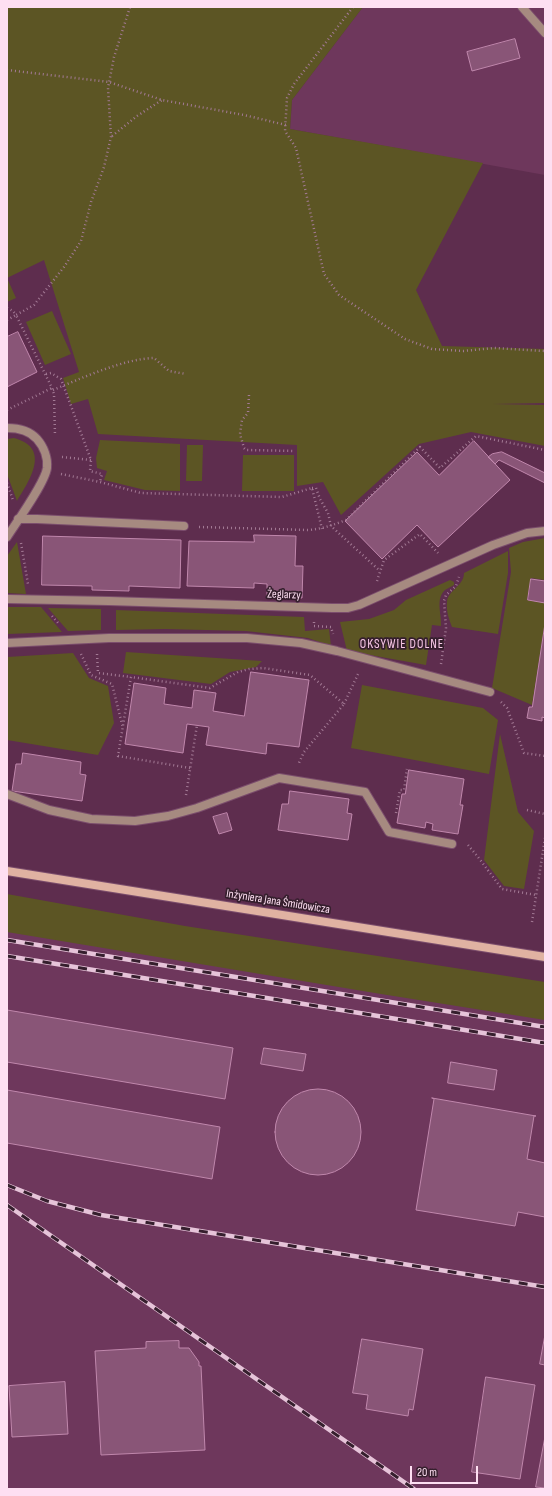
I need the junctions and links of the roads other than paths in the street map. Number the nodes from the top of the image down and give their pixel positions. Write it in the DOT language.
graph roads {
  1 [pos="522,7"];
  2 [pos="545,33"];
  3 [pos="7,428"];
  4 [pos="18,519"];
  5 [pos="184,526"];
  6 [pos="545,530"];
  7 [pos="7,537"];
  8 [pos="7,600"];
  9 [pos="7,643"];
  10 [pos="490,692"];
  11 [pos="7,794"];
  12 [pos="452,844"];
  13 [pos="7,871"];
  14 [pos="545,957"];
  1 -- 2 [label="street"];
  3 -- 4 [label="street"];
  4 -- 5 [label="street"];
  4 -- 7 [label="street"];
  6 -- 8 [label="street, Żeglarzy"];
  9 -- 10 [label="street"];
  11 -- 12 [label="street"];
  13 -- 14 [label="street, Inżyniera Jana Śmidowicza"];
}
